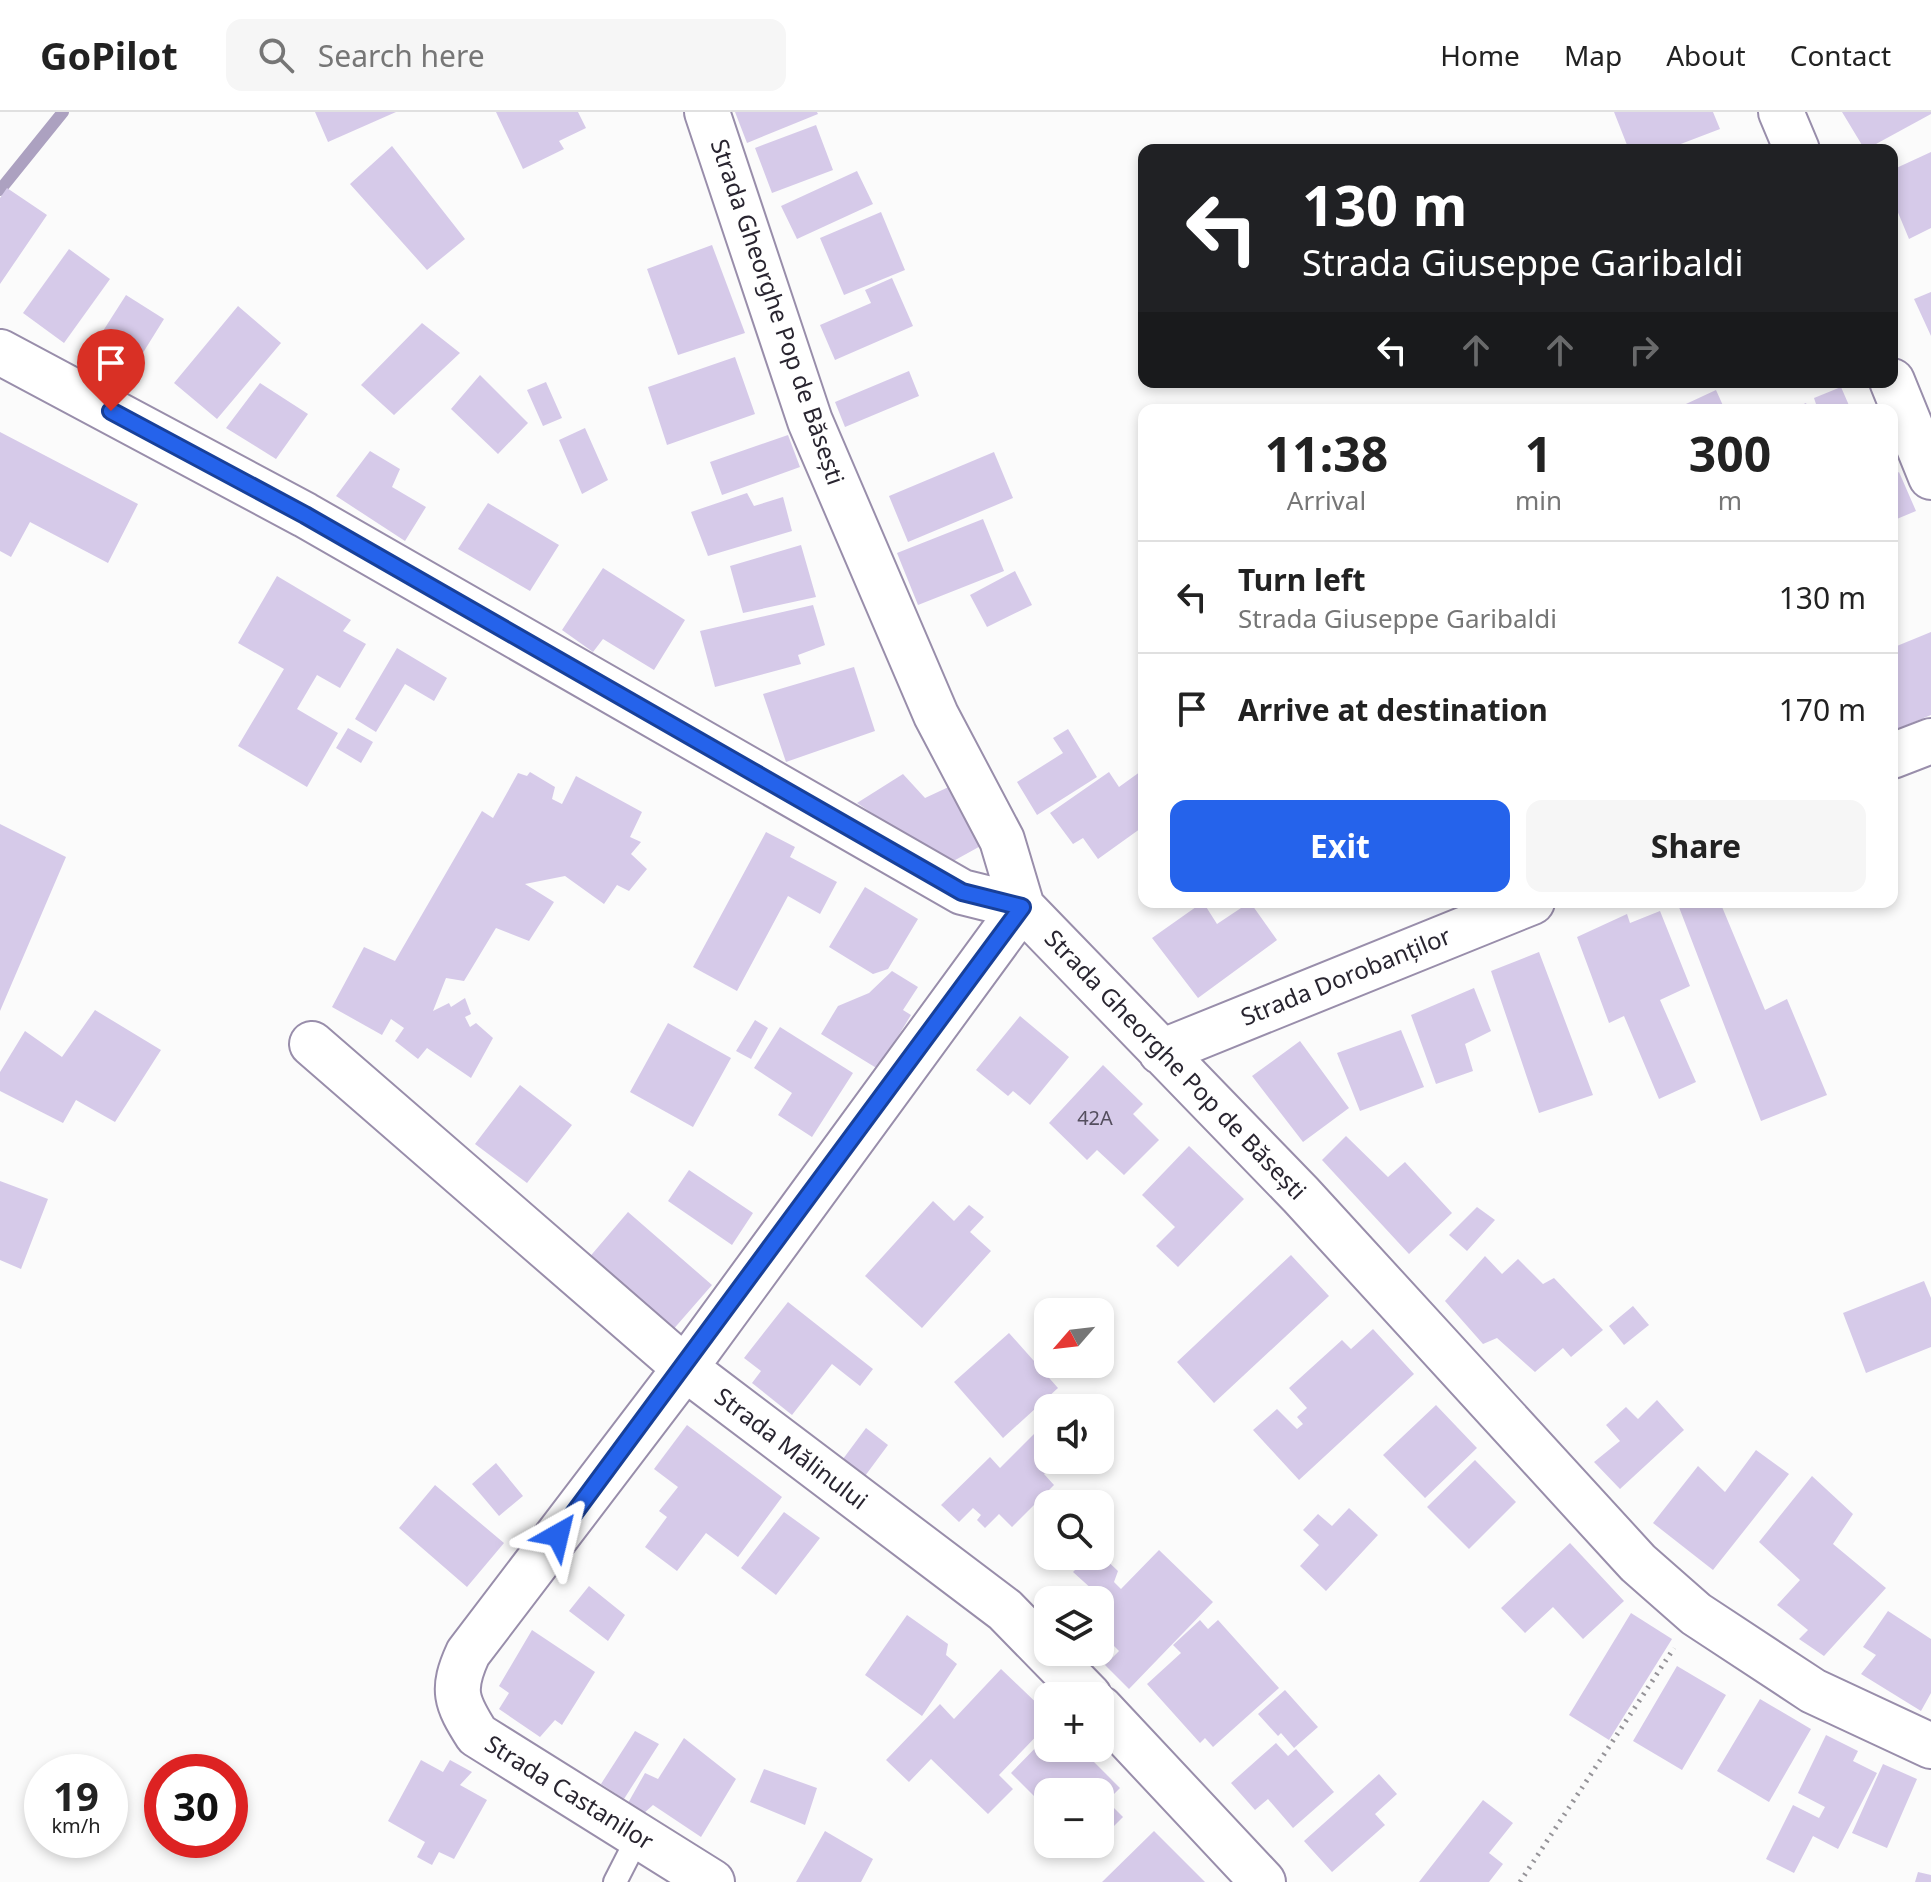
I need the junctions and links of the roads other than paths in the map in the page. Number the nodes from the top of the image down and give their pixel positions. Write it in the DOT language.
graph roads {
  1 [pos="707,112"];
  2 [pos="1781,112"];
  3 [pos="1794,144"];
  4 [pos="0,352"];
  5 [pos="1895,388"];
  6 [pos="1931,477"];
  7 [pos="1931,741"];
  8 [pos="1898,754"];
  9 [pos="1022,907"];
  10 [pos="1517,908"];
  11 [pos="312,1044"];
  12 [pos="1161,1052"];
  13 [pos="685,1368"];
  14 [pos="1075,1682"];
  15 [pos="1114,1723"];
  16 [pos="1931,1746"];
  17 [pos="639,1835"];
  18 [pos="615,1882"];
  19 [pos="712,1882"];
  20 [pos="1263,1882"];
  1 -- 9 [label="street, Strada Gheorghe Pop de Băsești"];
  2 -- 3 [label="street"];
  4 -- 9 [label="street"];
  5 -- 6 [label="street"];
  7 -- 8 [label="street"];
  9 -- 12 [label="street, Strada Gheorghe Pop de Băsești"];
  9 -- 13 [label="street, Strada Castanilor"];
  10 -- 12 [label="street, Strada Dorobanților"];
  11 -- 13 [label="street, Strada Mălinului"];
  12 -- 16 [label="street, Strada Gheorghe Pop de Băsești"];
  13 -- 14 [label="street, Strada Mălinului"];
  13 -- 17 [label="street, Strada Castanilor"];
  15 -- 20 [label="street"];
  17 -- 18 [label="lane"];
  17 -- 19 [label="street, Strada Castanilor"];
}
